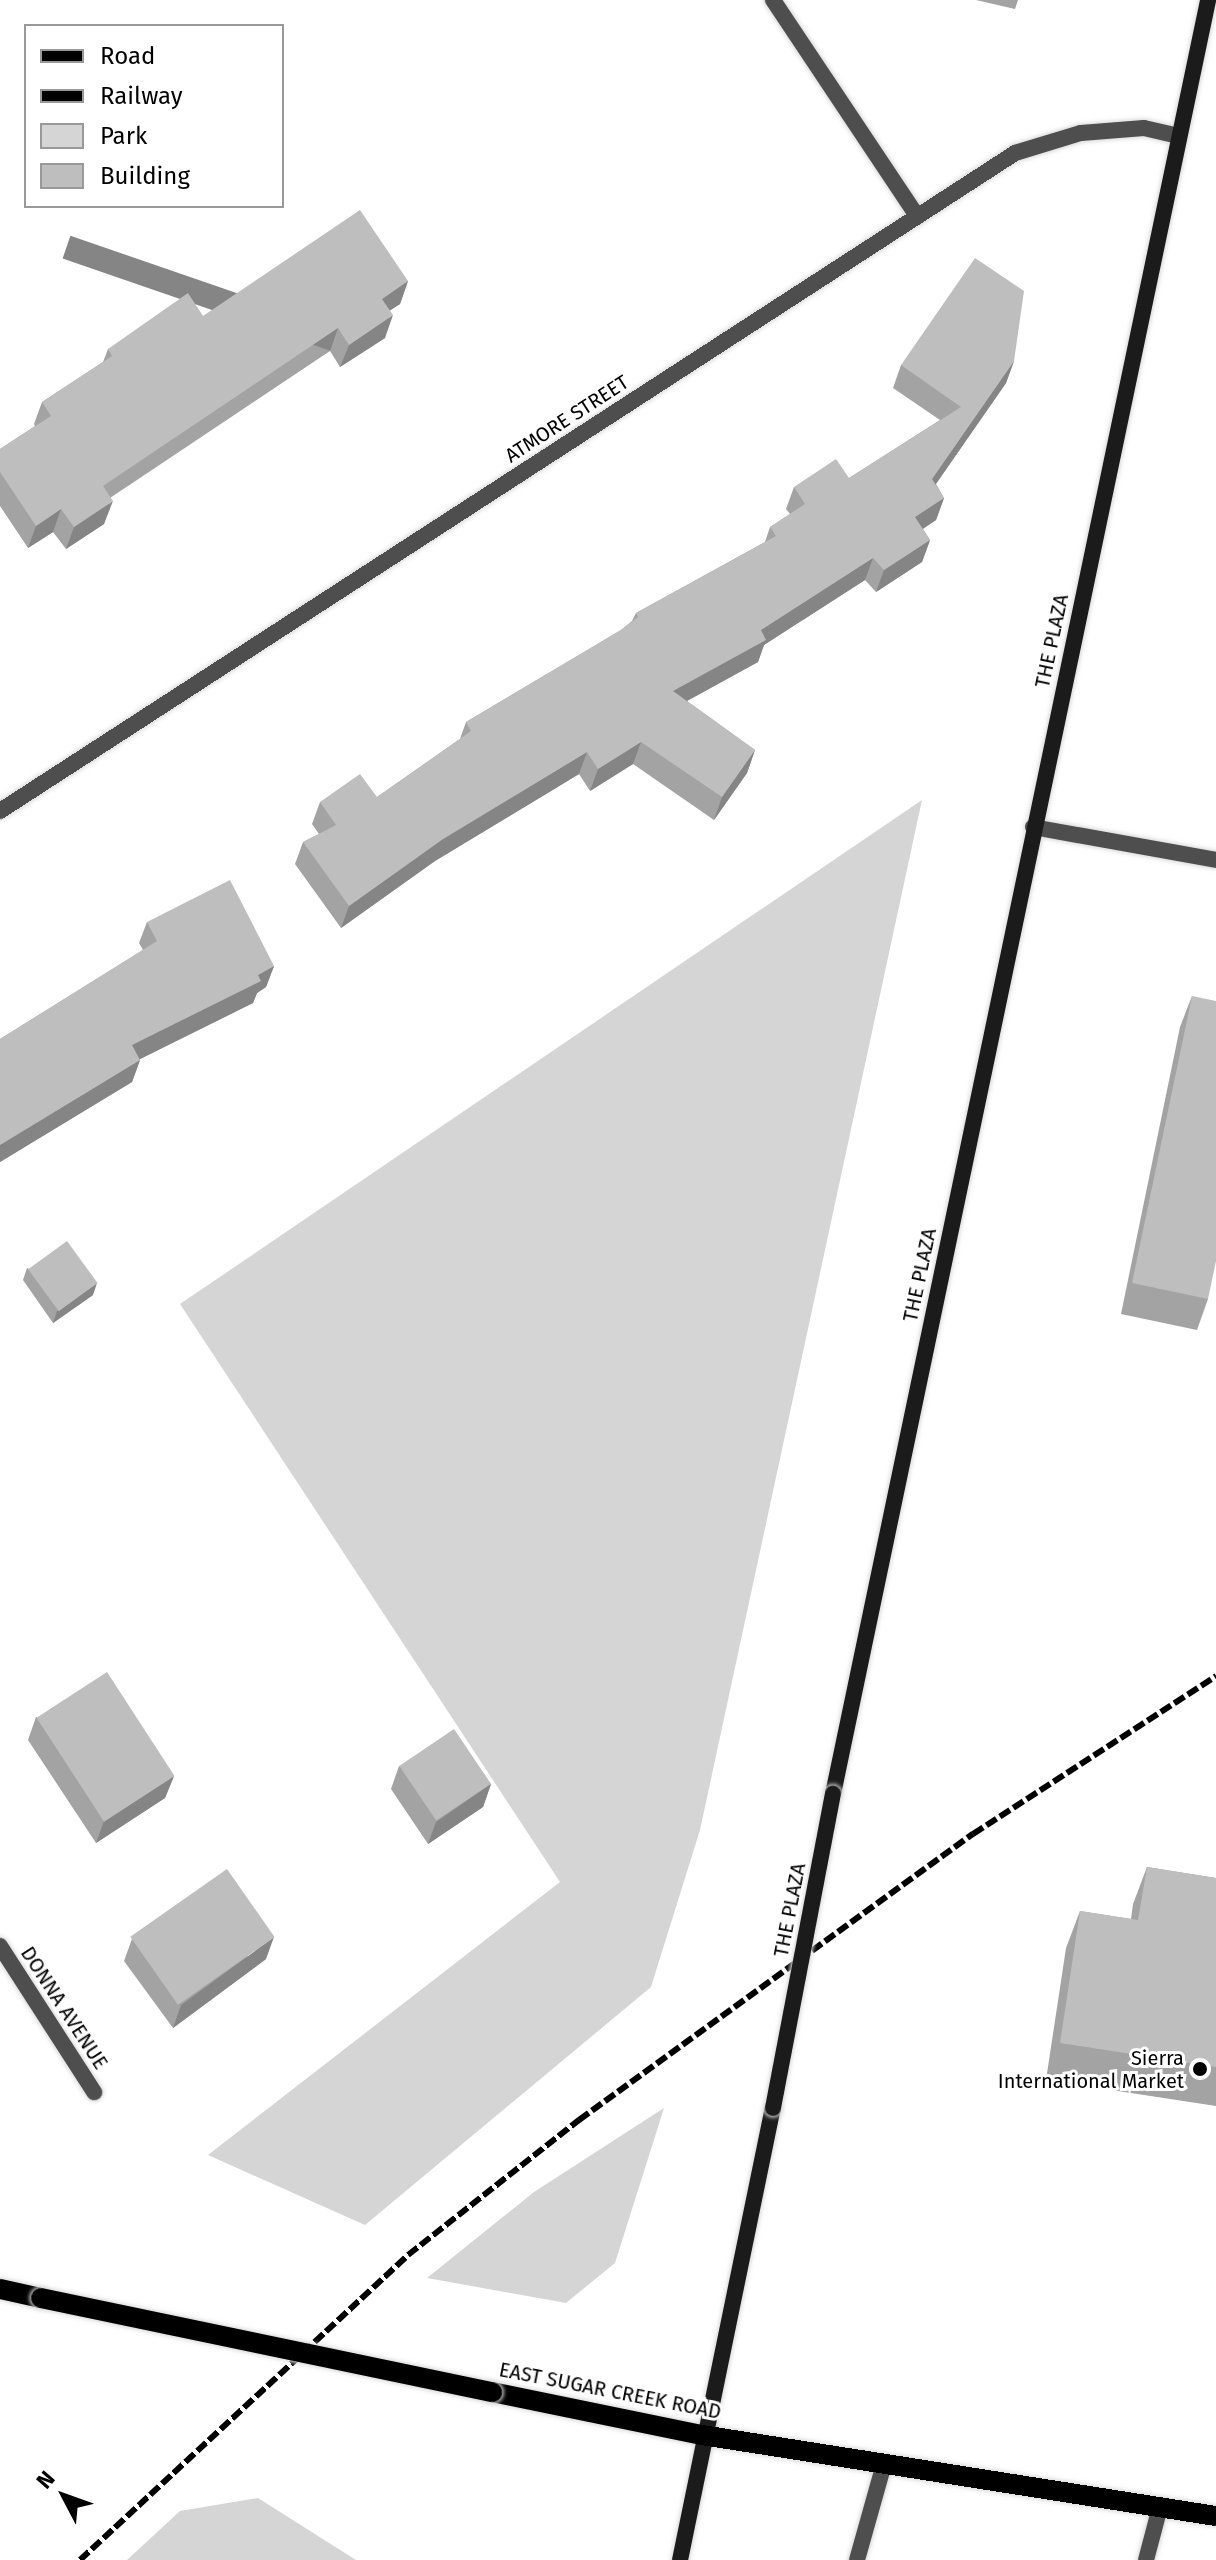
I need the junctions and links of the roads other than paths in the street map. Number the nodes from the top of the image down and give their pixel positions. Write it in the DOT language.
graph roads {
  1 [pos="773,0"];
  2 [pos="1208,0"];
  3 [pos="1179,136"];
  4 [pos="917,216"];
  5 [pos="0,811"];
  6 [pos="1033,827"];
  7 [pos="1216,860"];
  8 [pos="0,1946"];
  9 [pos="94,2092"];
  10 [pos="0,2289"];
  11 [pos="702,2435"];
  12 [pos="884,2464"];
  13 [pos="1160,2507"];
  14 [pos="1216,2516"];
  15 [pos="680,2560"];
  16 [pos="857,2560"];
  17 [pos="1146,2560"];
  1 -- 4 [label="street"];
  2 -- 3 [label="main road, THE PLAZA"];
  3 -- 4 [label="street, ATMORE STREET"];
  3 -- 6 [label="main road, THE PLAZA"];
  4 -- 5 [label="street, ATMORE STREET"];
  6 -- 7 [label="street"];
  6 -- 11 [label="main road, THE PLAZA, bridge"];
  8 -- 9 [label="street, DONNA AVENUE"];
  10 -- 11 [label="main road, EAST SUGAR CREEK ROAD, bridge"];
  11 -- 12 [label="main road, EAST SUGAR CREEK ROAD"];
  11 -- 15 [label="main road, THE PLAZA"];
  12 -- 13 [label="main road, EAST SUGAR CREEK ROAD"];
  12 -- 16 [label="street"];
  13 -- 14 [label="main road, EAST SUGAR CREEK ROAD"];
  13 -- 17 [label="street"];
}
